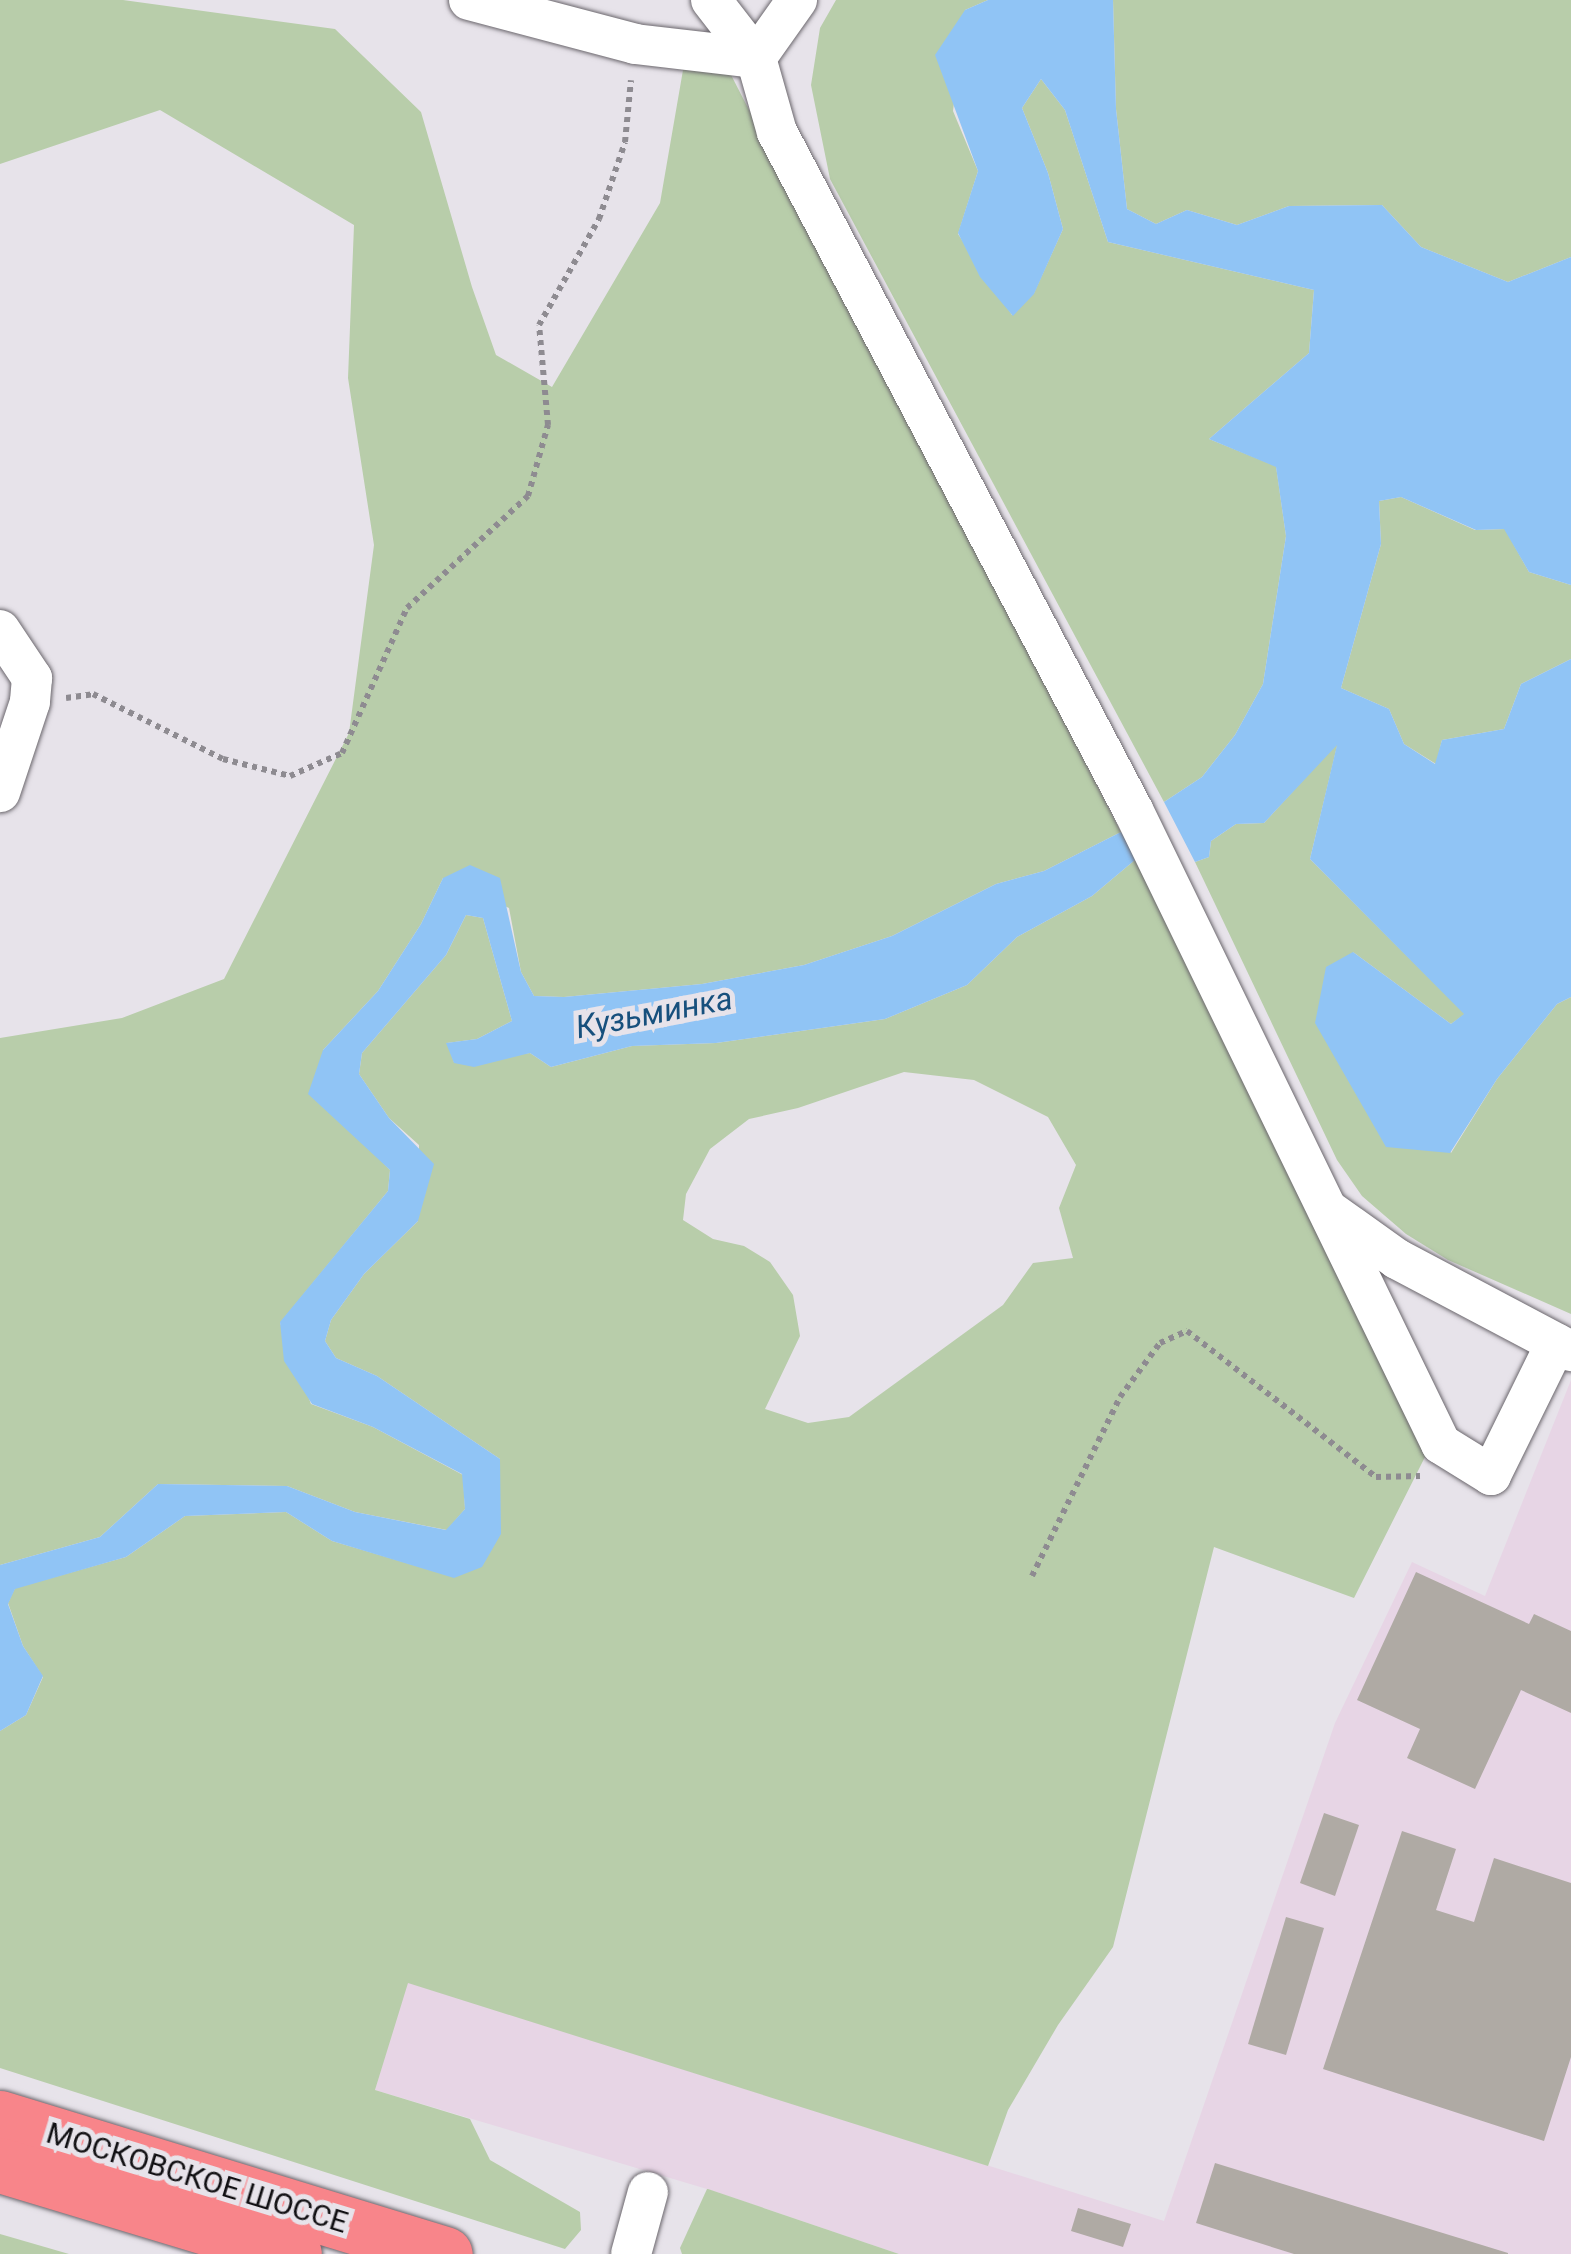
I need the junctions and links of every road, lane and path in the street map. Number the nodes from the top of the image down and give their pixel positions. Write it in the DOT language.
graph roads {
  1 [pos="469,0"];
  2 [pos="711,0"];
  3 [pos="797,0"];
  4 [pos="635,44"];
  5 [pos="756,58"];
  6 [pos="0,630"];
  7 [pos="30,702"];
  8 [pos="0,792"];
  9 [pos="1328,1210"];
  10 [pos="1564,1347"];
  11 [pos="1491,1475"];
  12 [pos="1032,1576"];
  13 [pos="2,2134"];
  14 [pos="648,2192"];
  15 [pos="294,2254"];
  16 [pos="444,2254"];
  17 [pos="631,2254"];
  1 -- 4 [label="lane"];
  2 -- 5 [label="lane"];
  3 -- 5 [label="lane"];
  4 -- 5 [label="lane"];
  4 -- 7 [label="path"];
  5 -- 9 [label="lane"];
  6 -- 7 [label="lane"];
  7 -- 8 [label="lane"];
  9 -- 10 [label="lane"];
  9 -- 11 [label="lane"];
  10 -- 11 [label="lane"];
  11 -- 12 [label="path"];
  13 -- 15 [label="highway, МОСКОВСКОЕ ШОССЕ"];
  13 -- 16 [label="highway, МОСКОВСКОЕ ШОССЕ"];
  14 -- 17 [label="lane"];
}
